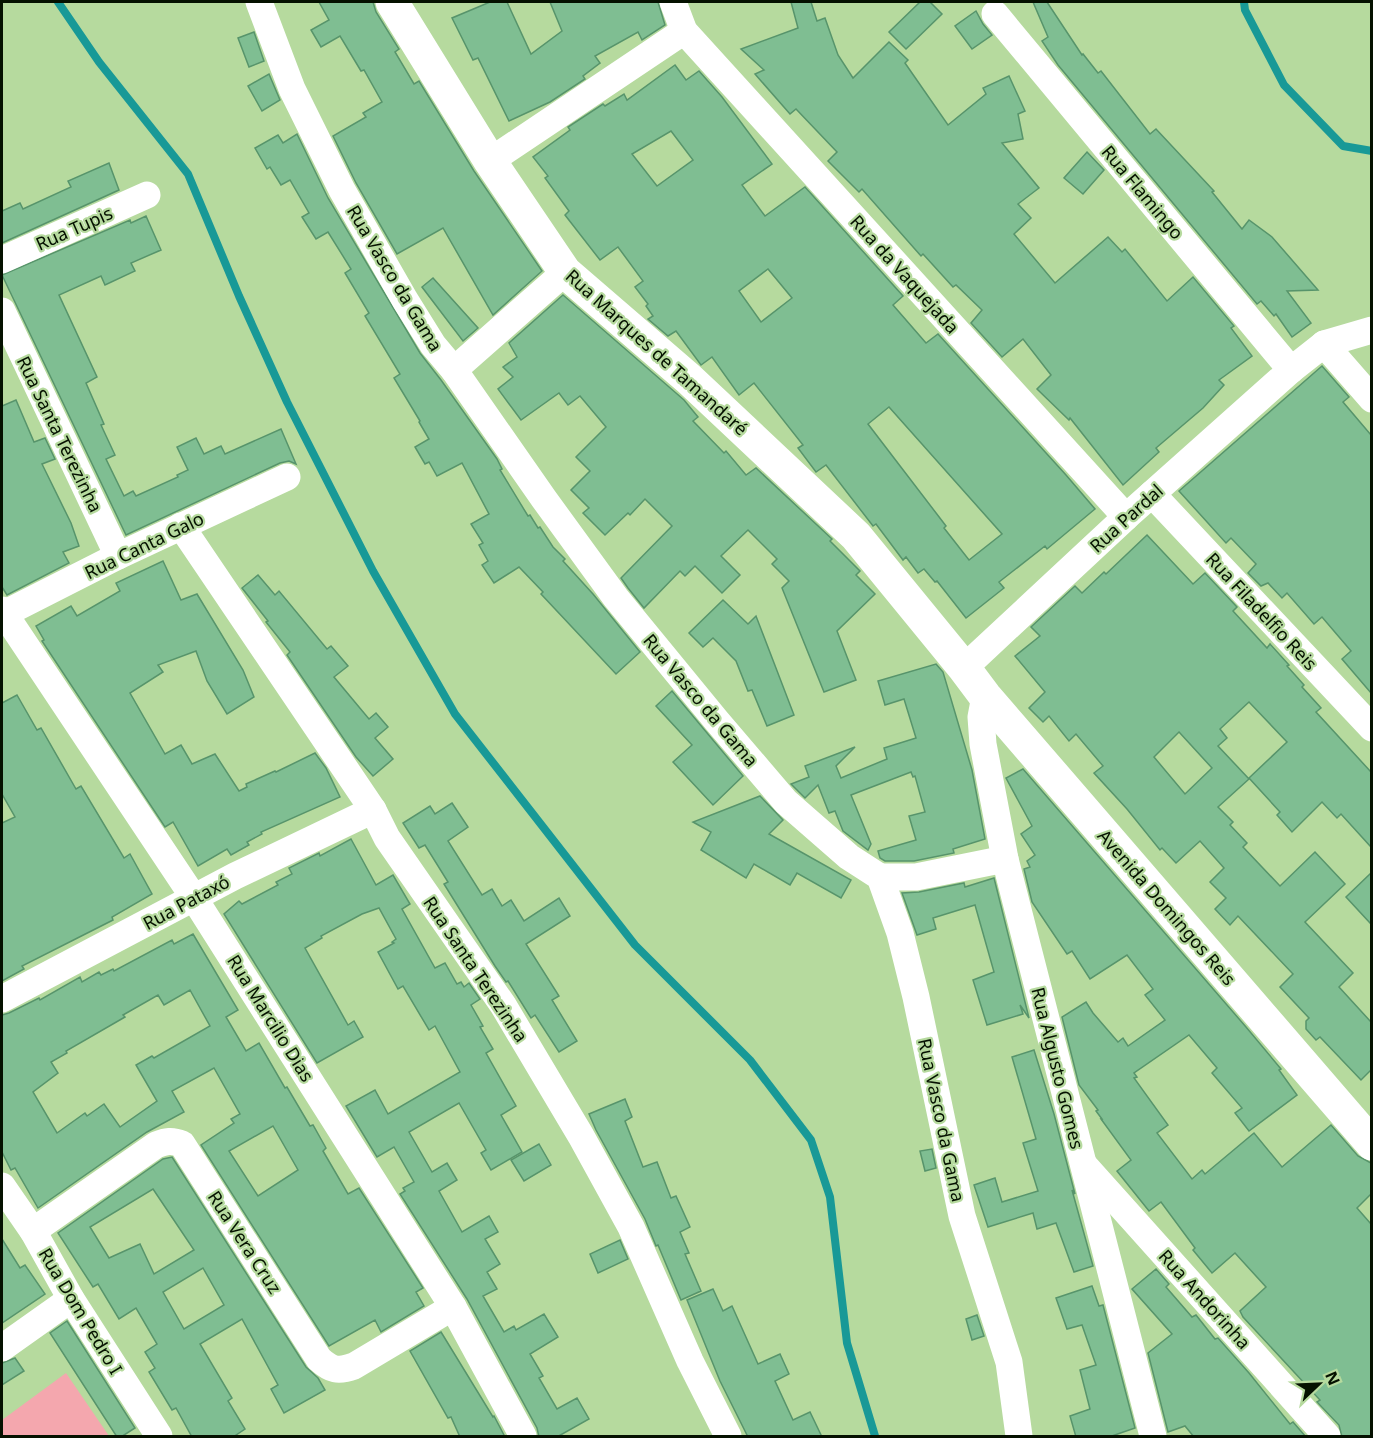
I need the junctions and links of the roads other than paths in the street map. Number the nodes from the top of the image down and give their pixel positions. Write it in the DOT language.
graph roads {
  1 [pos="259,2"];
  2 [pos="392,2"];
  3 [pos="673,2"];
  4 [pos="995,14"];
  5 [pos="684,31"];
  6 [pos="490,161"];
  7 [pos="147,195"];
  8 [pos="2,260"];
  9 [pos="565,272"];
  10 [pos="2,311"];
  11 [pos="1371,330"];
  12 [pos="1324,344"];
  13 [pos="454,370"];
  14 [pos="1291,370"];
  15 [pos="1371,399"];
  16 [pos="287,477"];
  17 [pos="1152,495"];
  18 [pos="1126,517"];
  19 [pos="181,526"];
  20 [pos="118,556"];
  21 [pos="2,613"];
  22 [pos="964,668"];
  23 [pos="985,696"];
  24 [pos="1371,728"];
  25 [pos="373,810"];
  26 [pos="1005,859"];
  27 [pos="880,877"];
  28 [pos="194,898"];
  29 [pos="2,999"];
  30 [pos="1371,1144"];
  31 [pos="1082,1162"];
  32 [pos="2,1186"];
  33 [pos="33,1231"];
  34 [pos="71,1299"];
  35 [pos="453,1307"];
  36 [pos="2,1348"];
  37 [pos="159,1437"];
  38 [pos="523,1437"];
  39 [pos="728,1437"];
  40 [pos="1019,1437"];
  41 [pos="1154,1437"];
  42 [pos="1327,1437"];
  1 -- 13 [label="street, Rua Vasco da Gama"];
  2 -- 6 [label="street, Rua Marques de Tamandaré"];
  3 -- 5 [label="street"];
  4 -- 14 [label="street, Rua Flamingo"];
  5 -- 6 [label="street"];
  5 -- 18 [label="street, Rua da Vaquejada"];
  6 -- 9 [label="street, Rua Marques de Tamandaré"];
  7 -- 8 [label="street, Rua Tupis"];
  9 -- 13 [label="street"];
  9 -- 22 [label="street, Rua Marques de Tamandaré"];
  10 -- 20 [label="street, Rua Santa Terezinha"];
  11 -- 12 [label="street"];
  12 -- 14 [label="street, Rua Pardal"];
  12 -- 15 [label="street"];
  13 -- 27 [label="street, Rua Vasco da Gama"];
  14 -- 17 [label="street, Rua Pardal"];
  16 -- 19 [label="street, Rua Canta Galo"];
  17 -- 18 [label="street, Rua Pardal"];
  17 -- 24 [label="street, Rua Filadelfio Reis"];
  18 -- 22 [label="street, Rua Pardal"];
  19 -- 20 [label="street, Rua Canta Galo"];
  19 -- 25 [label="street, Rua Santa Terezinha"];
  20 -- 21 [label="street, Rua Canta Galo"];
  21 -- 28 [label="street, Rua Marcilio Dias"];
  22 -- 23 [label="street, Avenida Domingos Reis"];
  23 -- 26 [label="street, Rua Algusto Gomes"];
  23 -- 30 [label="street, Avenida Domingos Reis"];
  25 -- 28 [label="street, Rua Pataxó"];
  25 -- 39 [label="street, Rua Santa Terezinha"];
  26 -- 27 [label="street"];
  26 -- 31 [label="street, Rua Algusto Gomes"];
  27 -- 40 [label="street, Rua Vasco da Gama"];
  28 -- 29 [label="street, Rua Pataxó"];
  28 -- 35 [label="street, Rua Marcilio Dias"];
  31 -- 41 [label="street, Rua Algusto Gomes"];
  31 -- 42 [label="street, Rua Andorinha"];
  32 -- 33 [label="street, Rua Dom Pedro I"];
  33 -- 34 [label="street, Rua Dom Pedro I"];
  33 -- 35 [label="street, Rua Vera Cruz"];
  34 -- 36 [label="street"];
  34 -- 37 [label="street, Rua Dom Pedro I"];
  35 -- 38 [label="street, Rua Marcilio Dias"];
}
